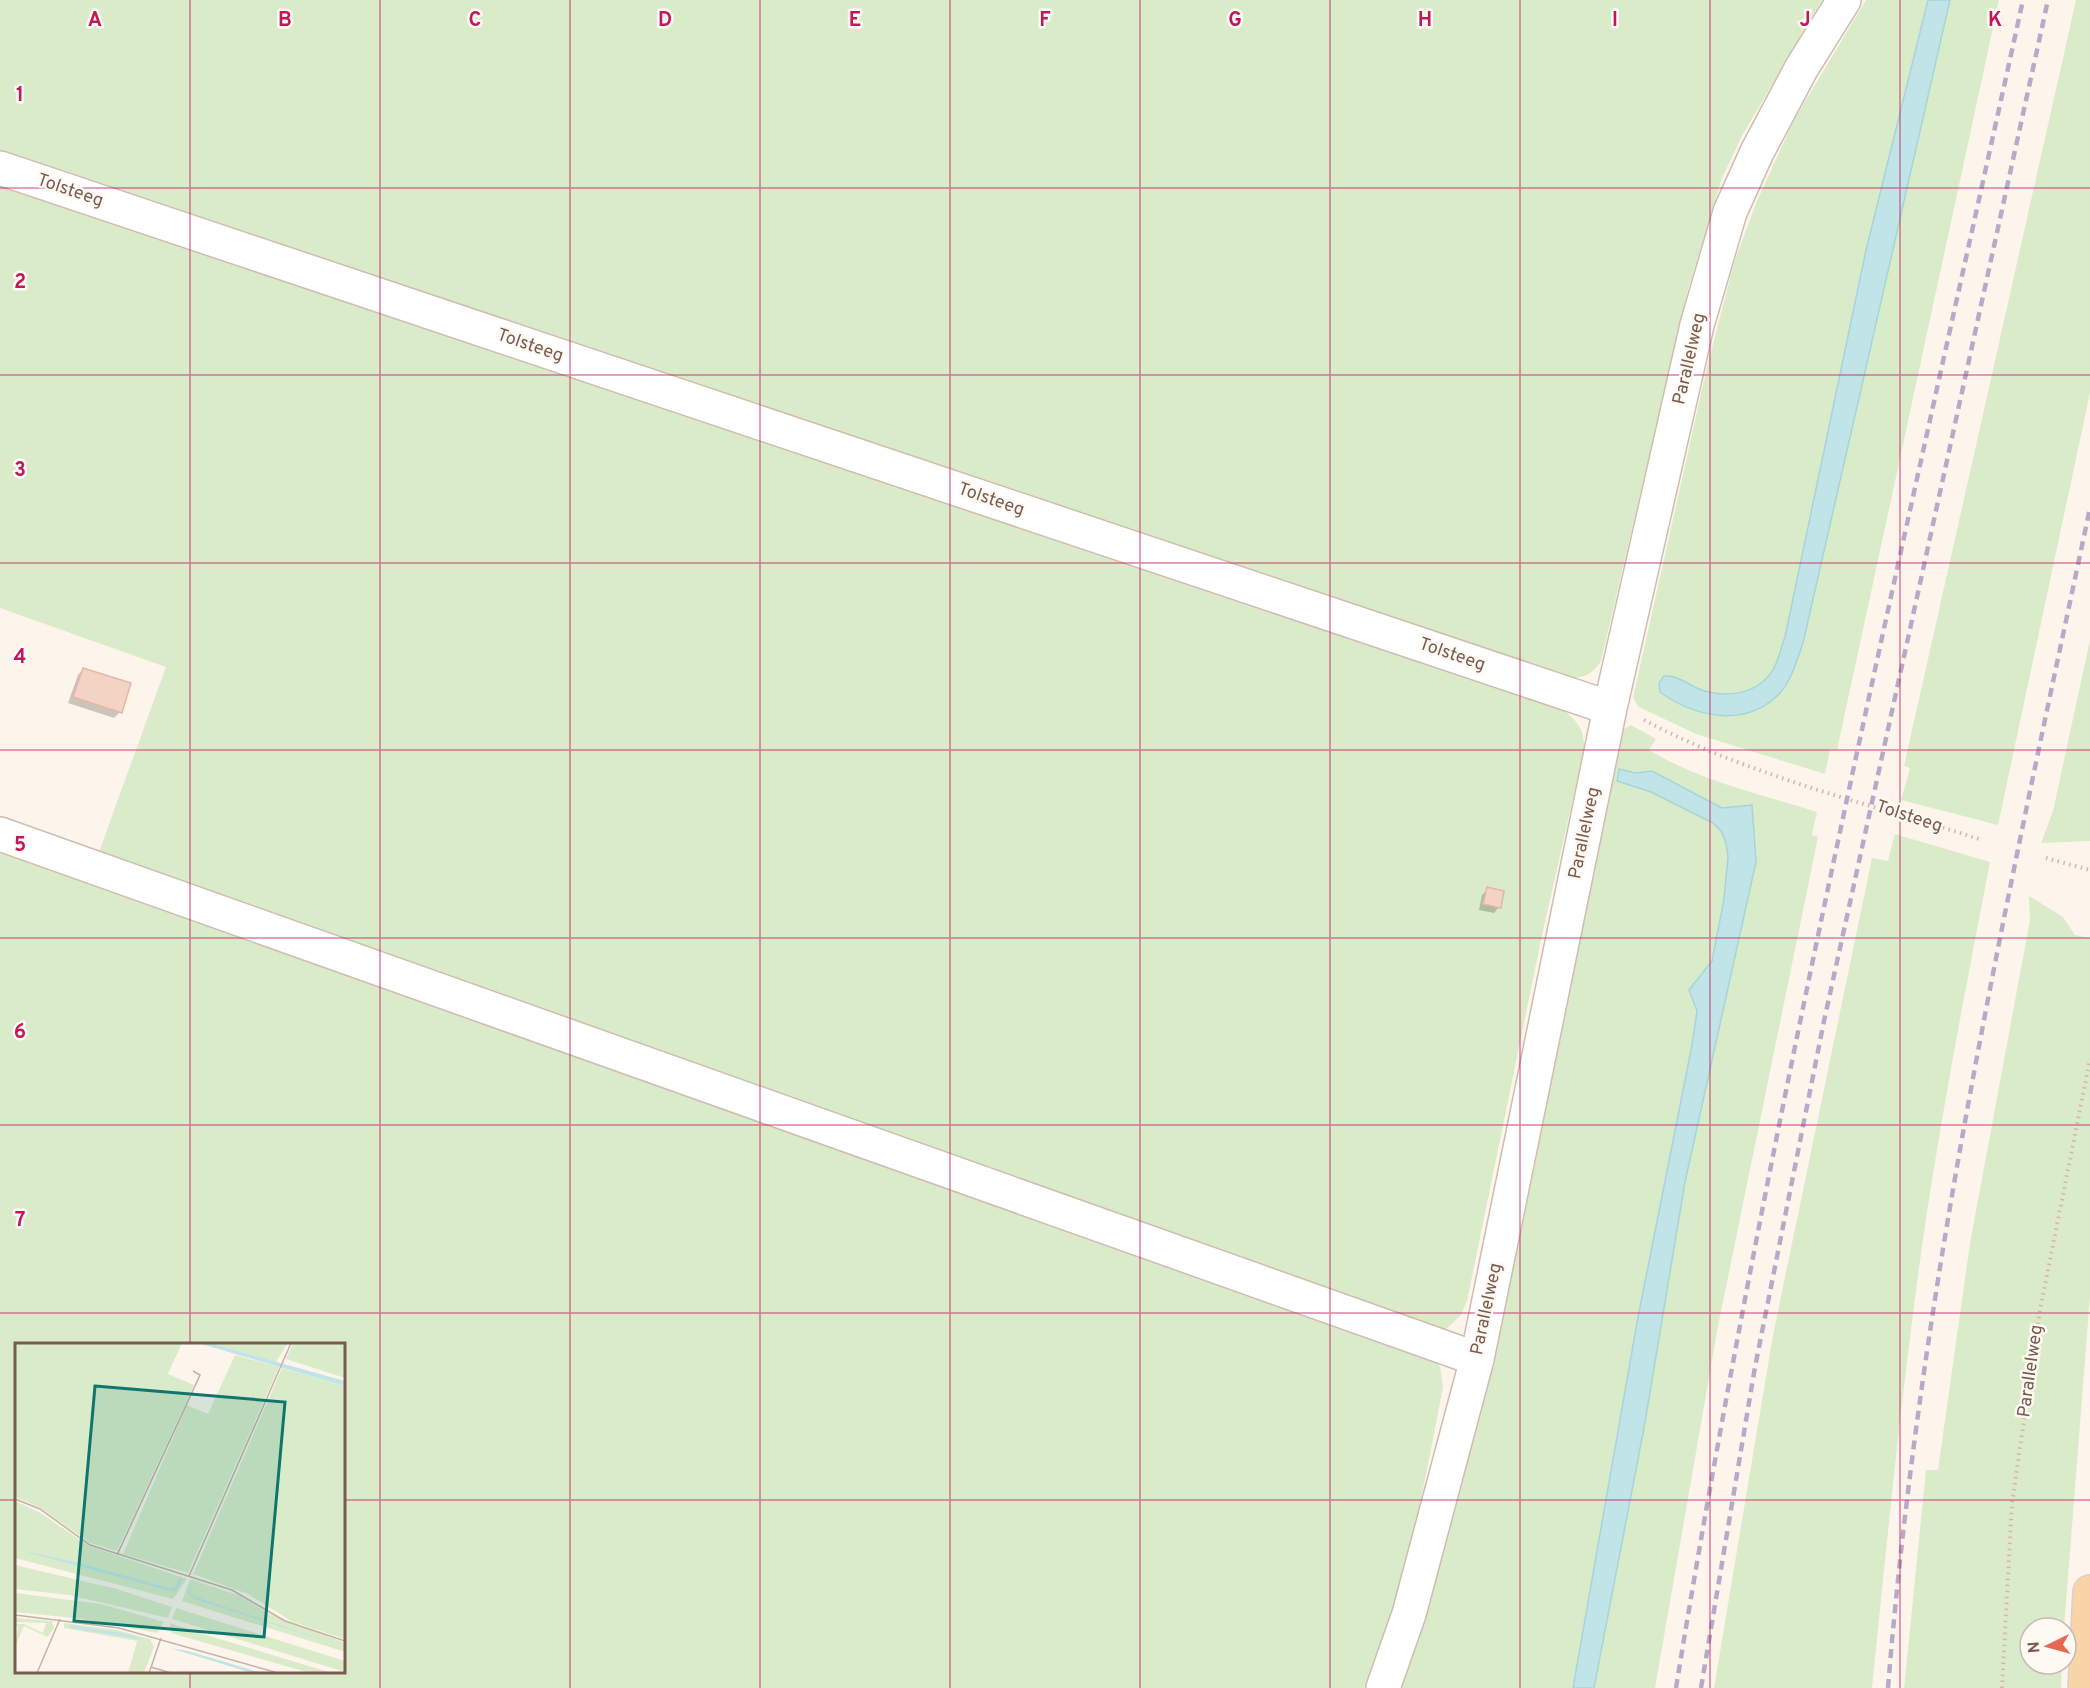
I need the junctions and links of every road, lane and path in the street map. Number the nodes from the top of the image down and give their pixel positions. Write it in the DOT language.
graph roads {
  1 [pos="1844,0"];
  2 [pos="0,168"];
  3 [pos="1610,708"];
  4 [pos="0,834"];
  5 [pos="1979,839"];
  6 [pos="2046,858"];
  7 [pos="2090,870"];
  8 [pos="2090,1059"];
  9 [pos="1477,1359"];
  10 [pos="2090,1592"];
  11 [pos="1383,1688"];
  12 [pos="2002,1688"];
  13 [pos="2085,1688"];
  1 -- 3 [label="street, Parallelweg"];
  2 -- 3 [label="street, Tolsteeg"];
  3 -- 5 [label="path, Tolsteeg"];
  3 -- 9 [label="street, Parallelweg"];
  4 -- 9 [label="street"];
  6 -- 7 [label="path"];
  8 -- 12 [label="path, Parallelweg"];
  9 -- 11 [label="street, Parallelweg"];
  10 -- 13 [label="main road"];
}
